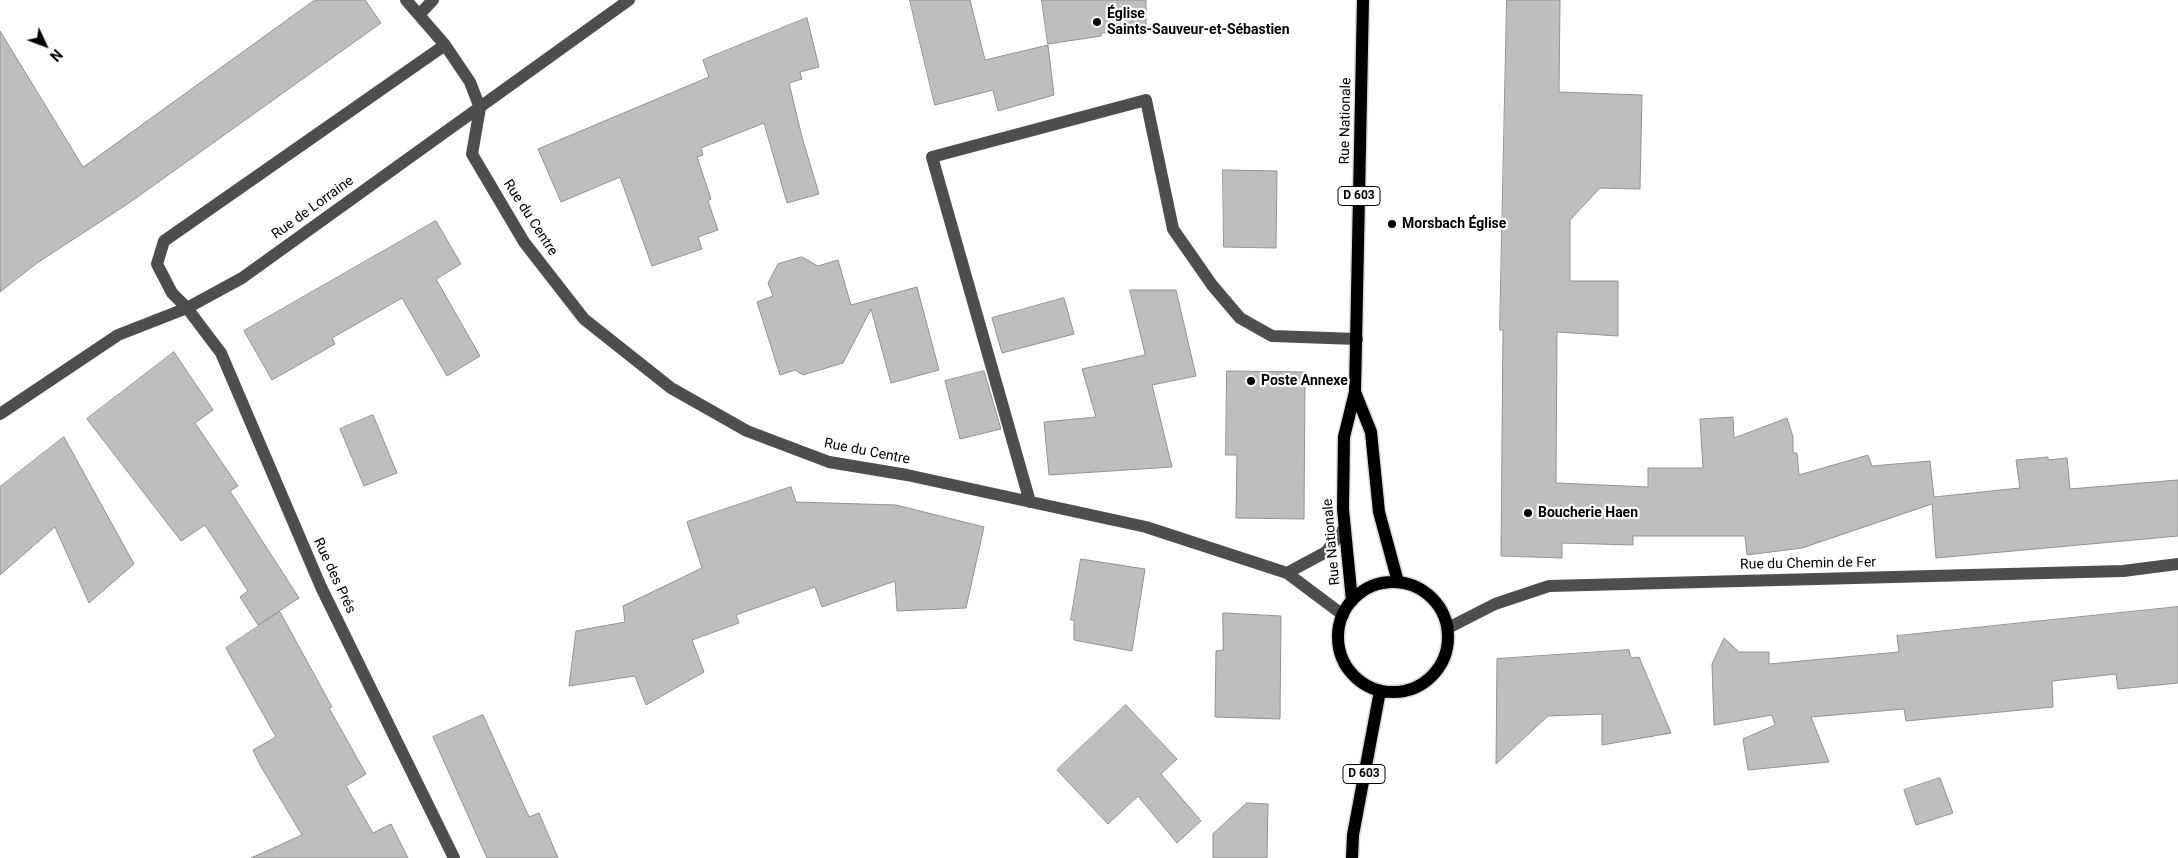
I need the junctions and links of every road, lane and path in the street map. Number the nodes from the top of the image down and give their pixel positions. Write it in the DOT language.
graph roads {
  1 [pos="406,0"];
  2 [pos="433,0"];
  3 [pos="629,0"];
  4 [pos="1363,0"];
  5 [pos="420,15"];
  6 [pos="444,45"];
  7 [pos="480,108"];
  8 [pos="187,308"];
  9 [pos="1356,339"];
  10 [pos="1355,392"];
  11 [pos="0,414"];
  12 [pos="1030,502"];
  13 [pos="1343,530"];
  14 [pos="2178,564"];
  15 [pos="1287,573"];
  16 [pos="1398,582"];
  17 [pos="1352,601"];
  18 [pos="1343,615"];
  19 [pos="1448,628"];
  20 [pos="1380,691"];
  21 [pos="454,858"];
  22 [pos="1352,858"];
  1 -- 5 [label="street"];
  2 -- 5 [label="street"];
  3 -- 7 [label="street, Rue de Lorraine"];
  4 -- 9 [label="main road, Rue Nationale / D 603"];
  5 -- 6 [label="street"];
  6 -- 7 [label="street"];
  6 -- 8 [label="street, Rue des Prés"];
  7 -- 8 [label="street, Rue de Lorraine"];
  7 -- 12 [label="street, Rue du Centre"];
  8 -- 11 [label="street, Rue de Lorraine"];
  8 -- 21 [label="street, Rue des Prés"];
  9 -- 10 [label="main road, Rue Nationale / D 603"];
  9 -- 12 [label="street"];
  10 -- 13 [label="main road, Rue Nationale / D 603"];
  10 -- 16 [label="main road, Rue Nationale / D 603"];
  12 -- 15 [label="street, Rue du Centre"];
  13 -- 15 [label="street"];
  13 -- 17 [label="main road, Rue Nationale / D 603"];
  14 -- 19 [label="street, Rue du Chemin de Fer"];
  15 -- 18 [label="street, Rue du Centre"];
  16 -- 17 [label="main road"];
  16 -- 19 [label="main road"];
  17 -- 18 [label="main road"];
  18 -- 20 [label="main road"];
  19 -- 20 [label="main road"];
  20 -- 22 [label="main road, D 603"];
}
